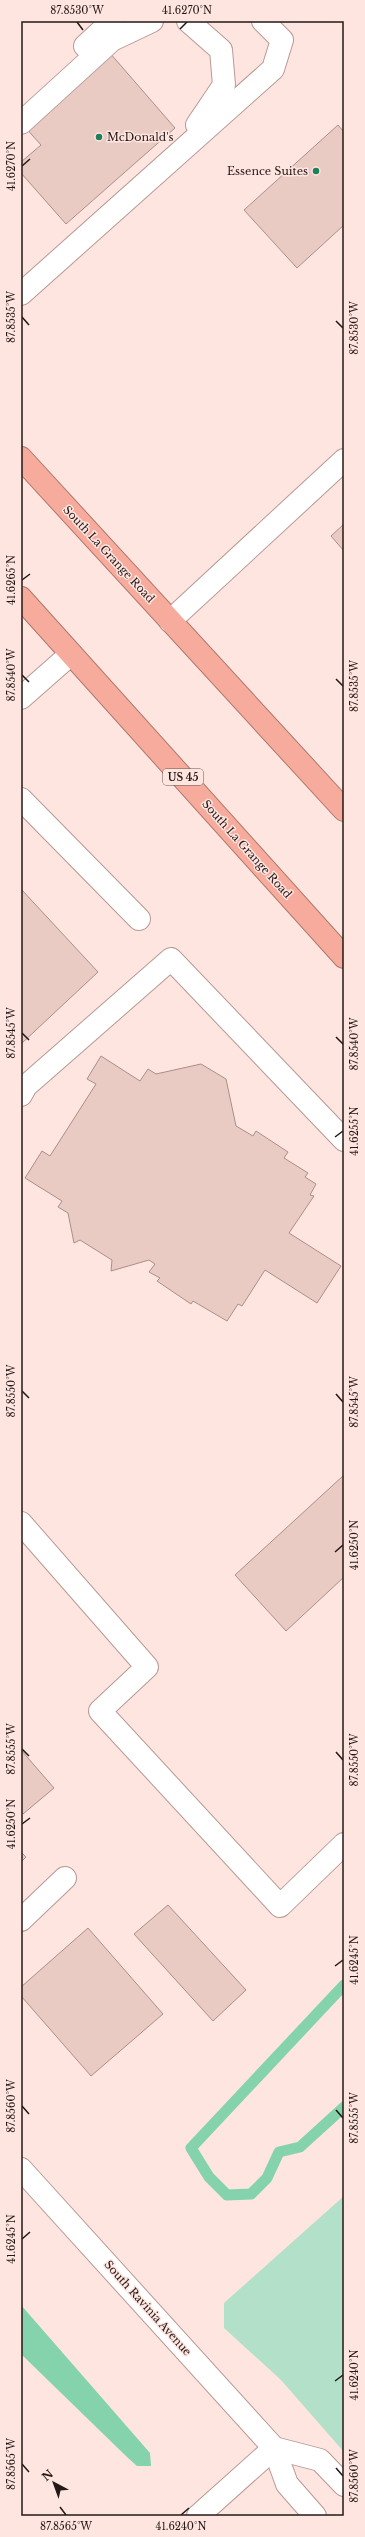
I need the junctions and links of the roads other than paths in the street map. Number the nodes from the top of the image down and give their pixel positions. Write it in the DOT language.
graph roads {
  1 [pos="112,21"];
  2 [pos="152,21"];
  3 [pos="188,21"];
  4 [pos="263,21"];
  5 [pos="21,103"];
  6 [pos="21,123"];
  7 [pos="175,155"];
  8 [pos="21,294"];
  9 [pos="21,458"];
  10 [pos="344,460"];
  11 [pos="21,598"];
  12 [pos="170,621"];
  13 [pos="71,654"];
  14 [pos="21,698"];
  15 [pos="21,799"];
  16 [pos="344,810"];
  17 [pos="139,920"];
  18 [pos="344,957"];
  19 [pos="21,1095"];
  20 [pos="341,1130"];
  21 [pos="21,1523"];
  22 [pos="344,1844"];
  23 [pos="65,1878"];
  24 [pos="21,1920"];
  25 [pos="21,2169"];
  26 [pos="274,2448"];
  27 [pos="344,2486"];
  28 [pos="198,2516"];
  29 [pos="315,2516"];
  1 -- 5 [label="street"];
  2 -- 6 [label="street"];
  3 -- 7 [label="street"];
  4 -- 7 [label="street"];
  7 -- 8 [label="street"];
  9 -- 12 [label="highway, South La Grange Road"];
  10 -- 12 [label="street"];
  11 -- 13 [label="highway, South La Grange Road / US 45"];
  12 -- 16 [label="highway, South La Grange Road"];
  13 -- 14 [label="street"];
  13 -- 18 [label="highway, South La Grange Road / US 45"];
  15 -- 17 [label="street"];
  19 -- 20 [label="street"];
  21 -- 22 [label="street"];
  23 -- 24 [label="street"];
  25 -- 26 [label="street, South Ravinia Avenue"];
  26 -- 27 [label="street"];
  26 -- 28 [label="street"];
  26 -- 29 [label="street, South Ravinia Avenue"];
}
